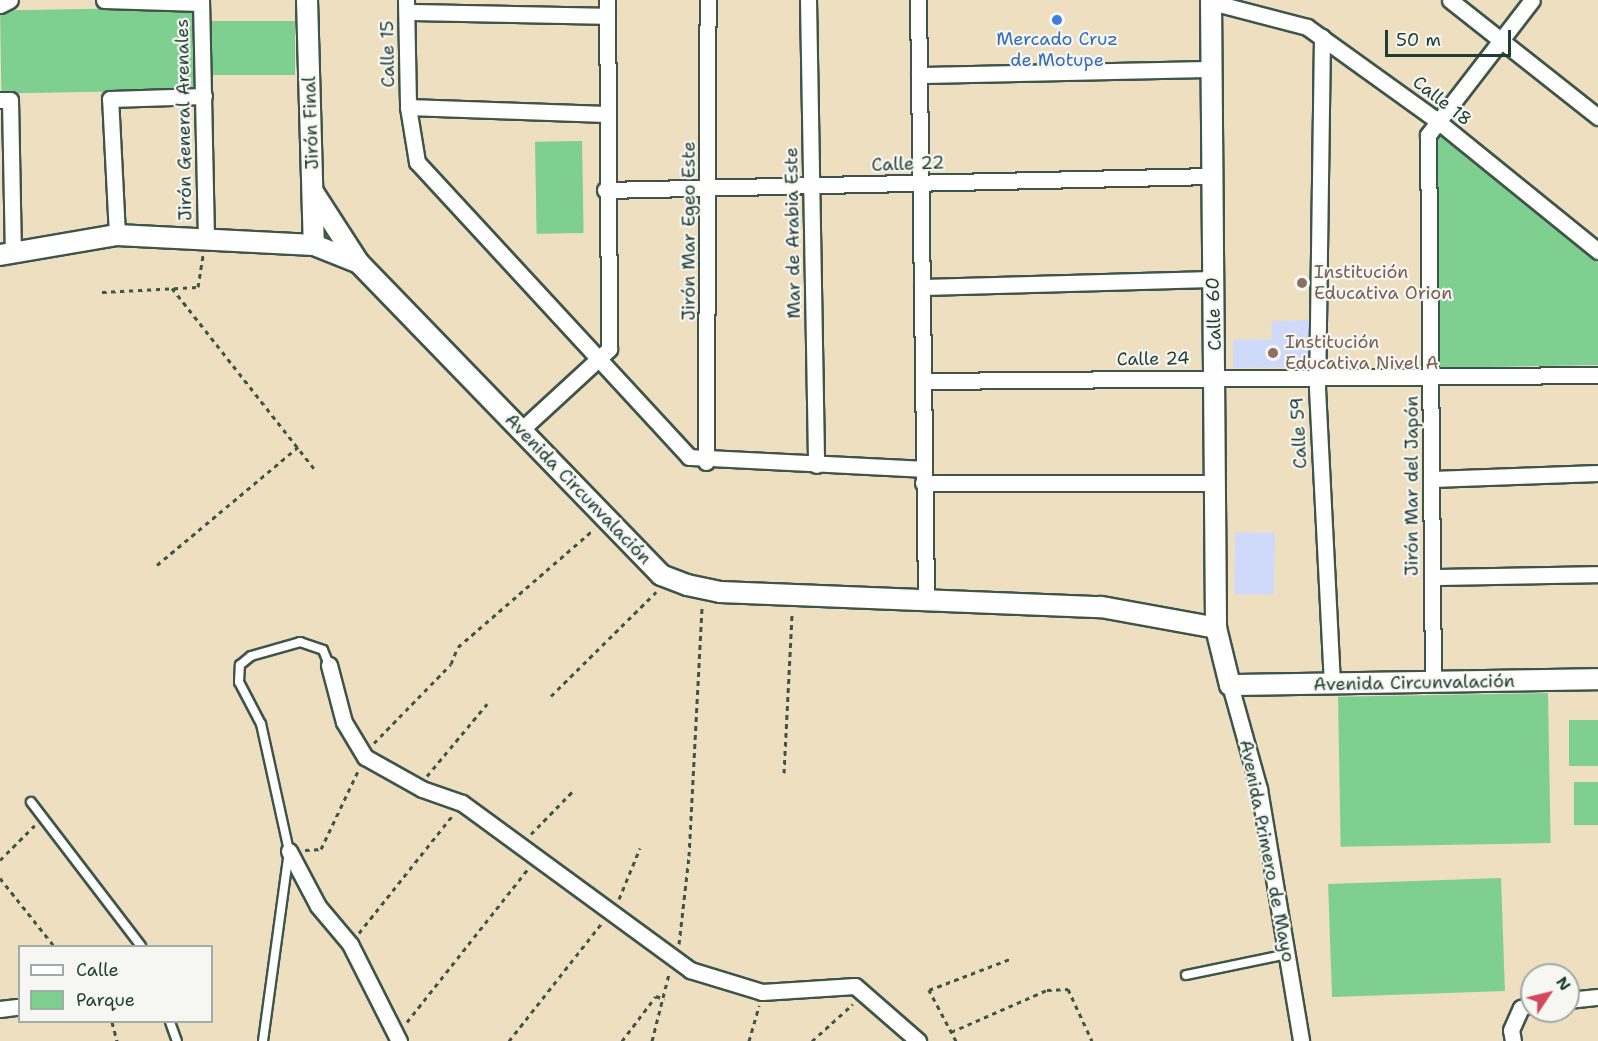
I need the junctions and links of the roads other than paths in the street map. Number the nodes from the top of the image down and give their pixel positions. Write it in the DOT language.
graph roads {
  1 [pos="307,0"];
  2 [pos="708,0"];
  3 [pos="808,0"];
  4 [pos="918,0"];
  5 [pos="1450,0"];
  6 [pos="1532,0"];
  7 [pos="104,1"];
  8 [pos="201,1"];
  9 [pos="1211,1"];
  10 [pos="406,6"];
  11 [pos="607,8"];
  12 [pos="1322,37"];
  13 [pos="1500,38"];
  14 [pos="1212,69"];
  15 [pos="919,75"];
  16 [pos="204,96"];
  17 [pos="5,100"];
  18 [pos="408,107"];
  19 [pos="606,114"];
  20 [pos="1598,117"];
  21 [pos="1435,119"];
  22 [pos="1212,176"];
  23 [pos="920,183"];
  24 [pos="812,188"];
  25 [pos="605,190"];
  26 [pos="313,191"];
  27 [pos="709,191"];
  28 [pos="117,235"];
  29 [pos="206,239"];
  30 [pos="314,246"];
  31 [pos="1598,251"];
  32 [pos="7,254"];
  33 [pos="359,262"];
  34 [pos="1213,279"];
  35 [pos="922,287"];
  36 [pos="600,362"];
  37 [pos="1319,375"];
  38 [pos="1598,375"];
  39 [pos="1216,378"];
  40 [pos="1430,380"];
  41 [pos="924,381"];
  42 [pos="521,430"];
  43 [pos="706,462"];
  44 [pos="816,465"];
  45 [pos="1598,473"];
  46 [pos="923,476"];
  47 [pos="1432,479"];
  48 [pos="1216,483"];
  49 [pos="1598,574"];
  50 [pos="1432,577"];
  51 [pos="926,597"];
  52 [pos="1216,628"];
  53 [pos="329,664"];
  54 [pos="1598,679"];
  55 [pos="1433,683"];
  56 [pos="1332,684"];
  57 [pos="1230,685"];
  58 [pos="31,802"];
  59 [pos="289,851"];
  60 [pos="140,945"];
  61 [pos="1289,954"];
  62 [pos="1186,975"];
  63 [pos="1598,997"];
  64 [pos="1580,999"];
  65 [pos="17,1007"];
  66 [pos="0,1009"];
  67 [pos="1520,1010"];
  68 [pos="170,1023"];
  69 [pos="398,1038"];
  70 [pos="177,1041"];
  71 [pos="263,1041"];
  72 [pos="918,1041"];
  73 [pos="1301,1041"];
  74 [pos="1513,1041"];
  1 -- 26 [label="street, Jirón Final"];
  2 -- 27 [label="street, Jirón Mar Egeo Este"];
  3 -- 24 [label="street, Mar de Arabia Este"];
  4 -- 15 [label="street"];
  5 -- 13 [label="street"];
  6 -- 13 [label="street, Jirón Mar del Japón"];
  7 -- 8 [label="street"];
  8 -- 16 [label="street, Jirón General Arenales"];
  9 -- 12 [label="street, Calle 18"];
  9 -- 14 [label="street, Calle 60"];
  10 -- 11 [label="street"];
  10 -- 18 [label="street, Calle 15"];
  11 -- 19 [label="street"];
  12 -- 21 [label="street, Calle 18"];
  12 -- 37 [label="street, Calle 59"];
  13 -- 20 [label="street"];
  13 -- 21 [label="street, Jirón Mar del Japón"];
  14 -- 15 [label="street"];
  14 -- 22 [label="street, Calle 60"];
  15 -- 23 [label="street"];
  16 -- 28 [label="street"];
  16 -- 29 [label="street, Jirón General Arenales"];
  17 -- 32 [label="street"];
  18 -- 19 [label="street"];
  18 -- 36 [label="street, Calle 15"];
  19 -- 25 [label="street"];
  21 -- 31 [label="street, Calle 18"];
  21 -- 40 [label="street, Jirón Mar del Japón"];
  22 -- 23 [label="street, Calle 22"];
  22 -- 34 [label="street, Calle 60"];
  23 -- 24 [label="street, Calle 22"];
  23 -- 35 [label="street"];
  24 -- 27 [label="street, Calle 22"];
  24 -- 44 [label="street, Mar de Arabia Este"];
  25 -- 27 [label="street, Calle 22"];
  25 -- 36 [label="street"];
  26 -- 30 [label="street, Jirón Final"];
  26 -- 33 [label="street"];
  27 -- 43 [label="street, Jirón Mar Egeo Este"];
  28 -- 29 [label="street, Avenida Circunvalación"];
  28 -- 32 [label="street, Avenida Circunvalación"];
  29 -- 30 [label="street, Avenida Circunvalación"];
  30 -- 33 [label="street, Avenida Circunvalación"];
  33 -- 42 [label="street, Avenida Circunvalación"];
  34 -- 35 [label="street"];
  34 -- 39 [label="street, Calle 60"];
  35 -- 41 [label="street"];
  36 -- 42 [label="street"];
  36 -- 43 [label="street, Calle 15"];
  37 -- 39 [label="street, Calle 24"];
  37 -- 40 [label="street, Calle 24"];
  37 -- 56 [label="street, Calle 59"];
  38 -- 40 [label="street, Calle 24"];
  39 -- 41 [label="street, Calle 24"];
  39 -- 48 [label="street, Calle 60"];
  40 -- 47 [label="street, Jirón Mar del Japón"];
  41 -- 46 [label="street"];
  42 -- 51 [label="street, Avenida Circunvalación"];
  43 -- 44 [label="street"];
  44 -- 46 [label="street"];
  45 -- 47 [label="street"];
  46 -- 48 [label="street"];
  46 -- 51 [label="street"];
  47 -- 50 [label="street, Jirón Mar del Japón"];
  48 -- 52 [label="street, Calle 60"];
  49 -- 50 [label="street"];
  50 -- 55 [label="street, Jirón Mar del Japón"];
  51 -- 52 [label="street, Avenida Circunvalación"];
  52 -- 57 [label="street, Avenida Primero de Mayo"];
  53 -- 59 [label="lane"];
  53 -- 72 [label="street"];
  54 -- 55 [label="street, Avenida Circunvalación"];
  55 -- 56 [label="street, Avenida Circunvalación"];
  56 -- 57 [label="street, Avenida Circunvalación"];
  57 -- 61 [label="street, Avenida Primero de Mayo"];
  58 -- 60 [label="lane"];
  59 -- 69 [label="street"];
  59 -- 71 [label="lane"];
  61 -- 62 [label="lane"];
  61 -- 73 [label="street, Avenida Primero de Mayo"];
  63 -- 64 [label="street"];
  65 -- 66 [label="street"];
  67 -- 74 [label="street"];
  68 -- 70 [label="lane"];
}
